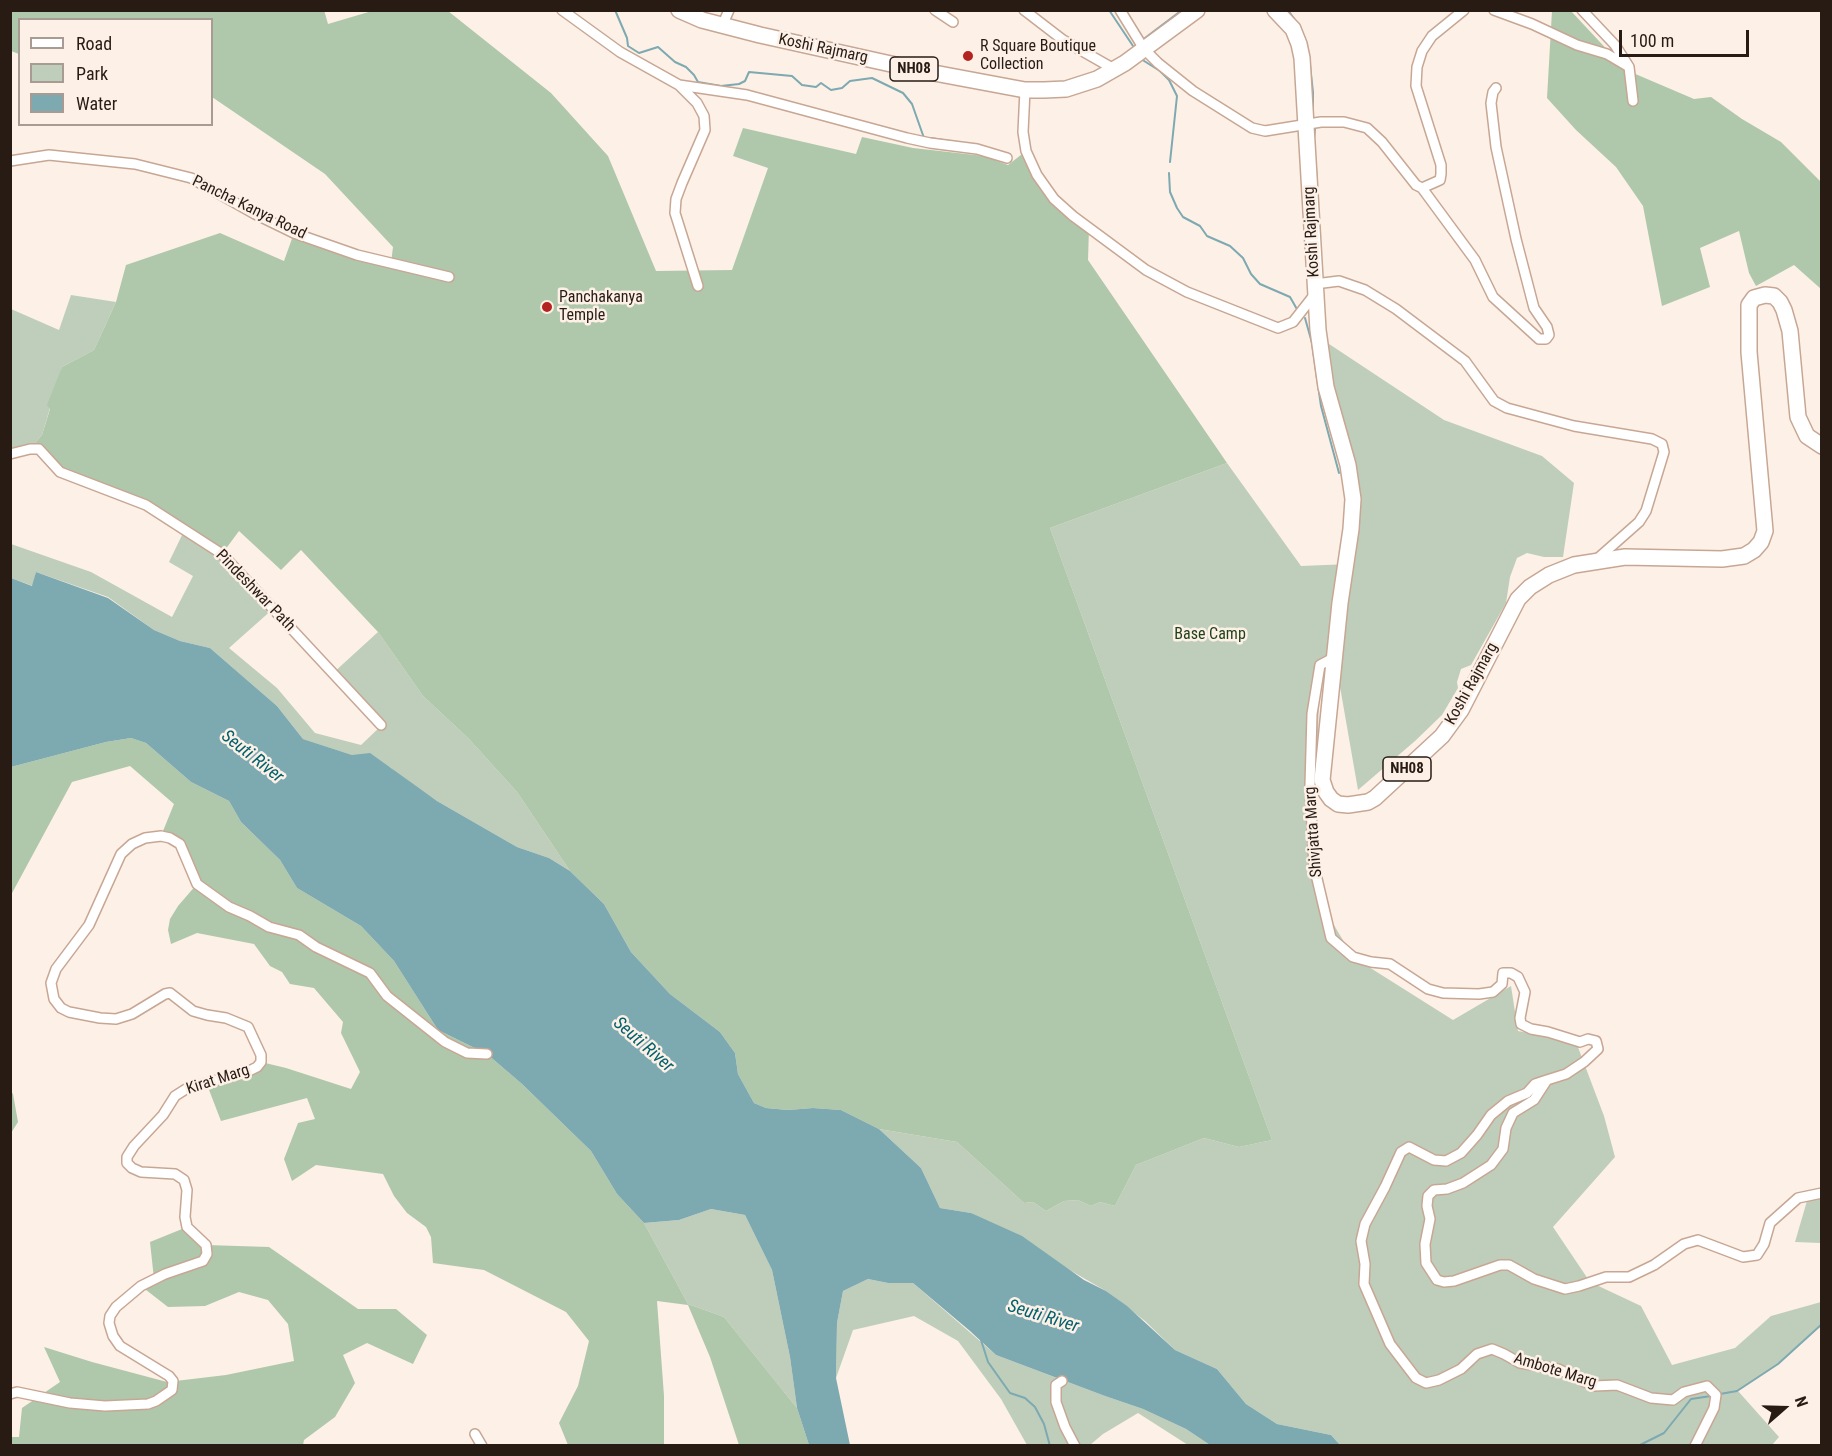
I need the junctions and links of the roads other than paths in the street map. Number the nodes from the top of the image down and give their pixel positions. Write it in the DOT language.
graph roads {
  1 [pos="562,10"];
  2 [pos="679,10"];
  3 [pos="729,10"];
  4 [pos="935,10"];
  5 [pos="1023,10"];
  6 [pos="1120,10"];
  7 [pos="1197,10"];
  8 [pos="1275,10"];
  9 [pos="1464,10"];
  10 [pos="1494,10"];
  11 [pos="1582,10"];
  12 [pos="953,22"];
  13 [pos="722,26"];
  14 [pos="1144,49"];
  15 [pos="1629,67"];
  16 [pos="1114,69"];
  17 [pos="679,85"];
  18 [pos="1496,88"];
  19 [pos="1025,90"];
  20 [pos="1633,101"];
  21 [pos="1306,124"];
  22 [pos="1007,158"];
  23 [pos="10,161"];
  24 [pos="1422,188"];
  25 [pos="449,277"];
  26 [pos="698,286"];
  27 [pos="1315,289"];
  28 [pos="1821,446"];
  29 [pos="10,454"];
  30 [pos="1596,560"];
  31 [pos="1335,657"];
  32 [pos="381,725"];
  33 [pos="487,1054"];
  34 [pos="1547,1080"];
  35 [pos="1821,1193"];
  36 [pos="1062,1381"];
  37 [pos="10,1394"];
  38 [pos="475,1434"];
  39 [pos="482,1446"];
  40 [pos="1075,1446"];
  41 [pos="1695,1446"];
  1 -- 17 [label="street"];
  2 -- 13 [label="main road, Koshi Rajmarg / NH08"];
  3 -- 13 [label="street"];
  4 -- 12 [label="street"];
  5 -- 16 [label="street"];
  6 -- 14 [label="street"];
  7 -- 14 [label="main road, Koshi Rajmarg / NH08"];
  8 -- 21 [label="main road, Koshi Rajmarg / NH08"];
  9 -- 24 [label="street"];
  10 -- 15 [label="street"];
  11 -- 15 [label="street"];
  13 -- 19 [label="main road, Koshi Rajmarg / NH08"];
  14 -- 16 [label="main road, Koshi Rajmarg / NH08"];
  14 -- 21 [label="street"];
  15 -- 20 [label="street"];
  16 -- 19 [label="main road, Koshi Rajmarg / NH08"];
  17 -- 22 [label="street"];
  17 -- 26 [label="street"];
  18 -- 24 [label="street"];
  19 -- 27 [label="street"];
  21 -- 24 [label="street"];
  21 -- 27 [label="main road, Koshi Rajmarg / NH08"];
  23 -- 25 [label="street, Pancha Kanya Road"];
  27 -- 30 [label="street"];
  27 -- 31 [label="main road, Koshi Rajmarg / NH08"];
  28 -- 30 [label="main road, Koshi Rajmarg / NH08"];
  29 -- 32 [label="street, Pindeshwar Path"];
  30 -- 31 [label="main road, Koshi Rajmarg / NH08"];
  31 -- 34 [label="street, Shivjatta Marg"];
  33 -- 37 [label="street, Kirat Marg"];
  34 -- 35 [label="street, Shivjatta Marg"];
  34 -- 41 [label="street, Ambote Marg"];
  36 -- 40 [label="street"];
  38 -- 39 [label="street"];
}
